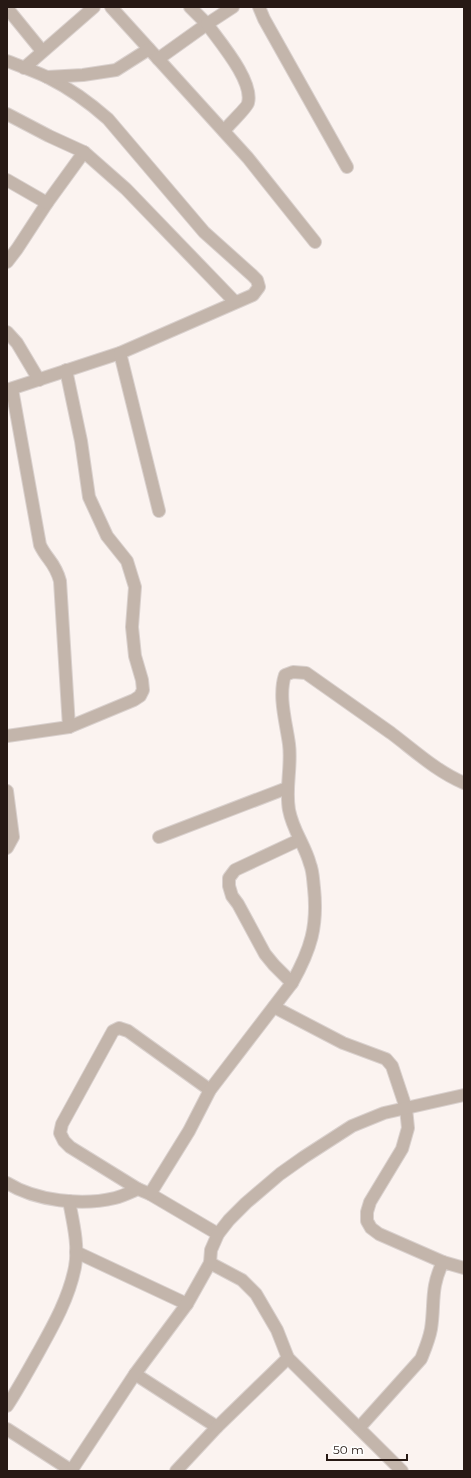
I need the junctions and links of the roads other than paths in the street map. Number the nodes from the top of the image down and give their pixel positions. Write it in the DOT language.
graph roads {
  1 [pos="94,7"];
  2 [pos="110,7"];
  3 [pos="190,7"];
  4 [pos="233,7"];
  5 [pos="259,7"];
  6 [pos="7,8"];
  7 [pos="207,24"];
  8 [pos="149,49"];
  9 [pos="42,51"];
  10 [pos="158,59"];
  11 [pos="7,61"];
  12 [pos="24,68"];
  13 [pos="47,77"];
  14 [pos="7,114"];
  15 [pos="224,131"];
  16 [pos="84,152"];
  17 [pos="347,167"];
  18 [pos="7,180"];
  19 [pos="47,204"];
  20 [pos="315,242"];
  21 [pos="7,262"];
  22 [pos="235,302"];
  23 [pos="7,332"];
  24 [pos="120,353"];
  25 [pos="66,370"];
  26 [pos="39,380"];
  27 [pos="9,390"];
  28 [pos="160,512"];
  29 [pos="70,727"];
  30 [pos="7,736"];
  31 [pos="464,783"];
  32 [pos="287,788"];
  33 [pos="7,791"];
  34 [pos="159,837"];
  35 [pos="299,840"];
  36 [pos="7,848"];
  37 [pos="292,983"];
  38 [pos="274,1007"];
  39 [pos="210,1090"];
  40 [pos="464,1095"];
  41 [pos="406,1108"];
  42 [pos="7,1183"];
  43 [pos="138,1189"];
  44 [pos="150,1194"];
  45 [pos="69,1201"];
  46 [pos="218,1234"];
  47 [pos="76,1252"];
  48 [pos="443,1262"];
  49 [pos="210,1263"];
  50 [pos="464,1268"];
  51 [pos="187,1304"];
  52 [pos="288,1358"];
  53 [pos="135,1374"];
  54 [pos="7,1406"];
  55 [pos="217,1427"];
  56 [pos="359,1428"];
  57 [pos="7,1429"];
  58 [pos="71,1471"];
  59 [pos="176,1471"];
  60 [pos="402,1471"];
  1 -- 9 [label="street"];
  2 -- 8 [label="street"];
  3 -- 7 [label="street"];
  4 -- 7 [label="street"];
  5 -- 17 [label="street"];
  6 -- 9 [label="street"];
  7 -- 10 [label="street"];
  7 -- 15 [label="street"];
  8 -- 10 [label="street"];
  8 -- 13 [label="street"];
  9 -- 12 [label="street"];
  10 -- 15 [label="street"];
  11 -- 12 [label="street"];
  12 -- 13 [label="street"];
  13 -- 22 [label="street"];
  14 -- 16 [label="street"];
  15 -- 20 [label="street"];
  16 -- 19 [label="street"];
  16 -- 22 [label="street"];
  18 -- 19 [label="street"];
  19 -- 21 [label="street"];
  22 -- 24 [label="street"];
  23 -- 26 [label="street"];
  24 -- 25 [label="street"];
  24 -- 28 [label="street"];
  25 -- 26 [label="street"];
  25 -- 29 [label="street"];
  26 -- 27 [label="street"];
  27 -- 29 [label="street"];
  29 -- 30 [label="street"];
  31 -- 32 [label="street"];
  32 -- 34 [label="street"];
  32 -- 35 [label="street"];
  33 -- 36 [label="street"];
  35 -- 37 [label="street"];
  35 -- 37 [label="street"];
  37 -- 38 [label="street"];
  38 -- 39 [label="street"];
  38 -- 41 [label="street"];
  39 -- 43 [label="street"];
  39 -- 44 [label="street"];
  40 -- 41 [label="street"];
  41 -- 46 [label="street"];
  41 -- 48 [label="street"];
  42 -- 45 [label="street"];
  43 -- 44 [label="street"];
  43 -- 45 [label="street"];
  44 -- 46 [label="street"];
  45 -- 47 [label="street"];
  46 -- 49 [label="street"];
  47 -- 51 [label="street"];
  47 -- 54 [label="street"];
  48 -- 50 [label="street"];
  48 -- 56 [label="street"];
  49 -- 51 [label="street"];
  49 -- 52 [label="street"];
  51 -- 53 [label="street"];
  52 -- 55 [label="street"];
  52 -- 56 [label="street"];
  53 -- 55 [label="street"];
  53 -- 58 [label="street"];
  55 -- 59 [label="street"];
  56 -- 60 [label="street"];
  57 -- 58 [label="street"];
}
